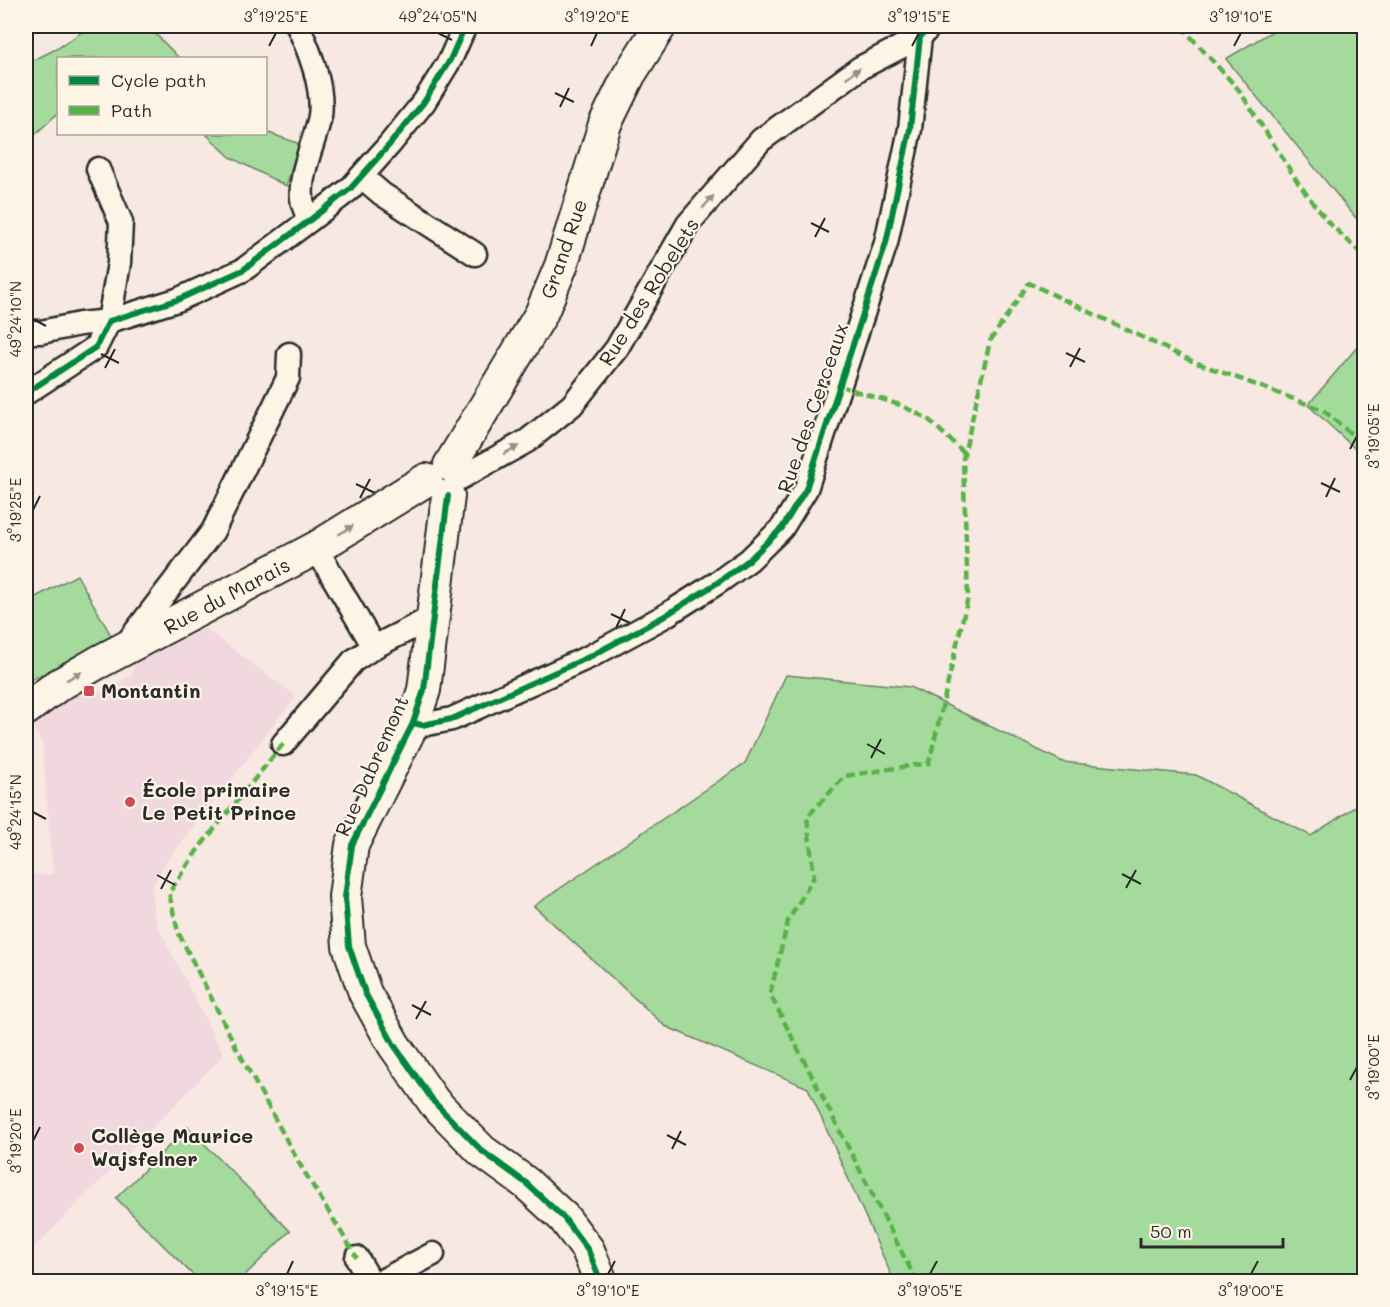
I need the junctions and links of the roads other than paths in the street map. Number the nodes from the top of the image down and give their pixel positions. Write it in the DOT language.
graph roads {
  1 [pos="298,26"];
  2 [pos="465,26"];
  3 [pos="660,26"];
  4 [pos="925,31"];
  5 [pos="98,170"];
  6 [pos="362,177"];
  7 [pos="310,220"];
  8 [pos="475,254"];
  9 [pos="109,321"];
  10 [pos="26,332"];
  11 [pos="289,354"];
  12 [pos="26,393"];
  13 [pos="446,480"];
  14 [pos="316,548"];
  15 [pos="433,617"];
  16 [pos="374,647"];
  17 [pos="128,648"];
  18 [pos="26,709"];
  19 [pos="413,723"];
  20 [pos="283,744"];
  21 [pos="433,1254"];
  22 [pos="357,1258"];
  23 [pos="371,1281"];
  24 [pos="380,1281"];
  25 [pos="601,1281"];
  1 -- 7 [label="street"];
  2 -- 6 [label="street"];
  3 -- 13 [label="street, Grand Rue"];
  13 -- 4 [label="street, Rue des Robelets, one-way"];
  4 -- 19 [label="street, Rue des Cerceaux"];
  5 -- 9 [label="street"];
  6 -- 7 [label="street"];
  6 -- 8 [label="street"];
  7 -- 9 [label="street"];
  9 -- 10 [label="street"];
  9 -- 12 [label="street"];
  11 -- 17 [label="street"];
  14 -- 13 [label="street, Rue du Marais, one-way"];
  13 -- 15 [label="street, Rue Dabremont"];
  14 -- 16 [label="street"];
  14 -- 17 [label="street, Rue du Marais"];
  15 -- 16 [label="street"];
  15 -- 19 [label="street, Rue Dabremont"];
  16 -- 20 [label="street"];
  18 -- 17 [label="street, Rue du Marais, one-way"];
  19 -- 25 [label="street, Rue Dabremont"];
  21 -- 24 [label="street"];
  22 -- 23 [label="street"];
}
